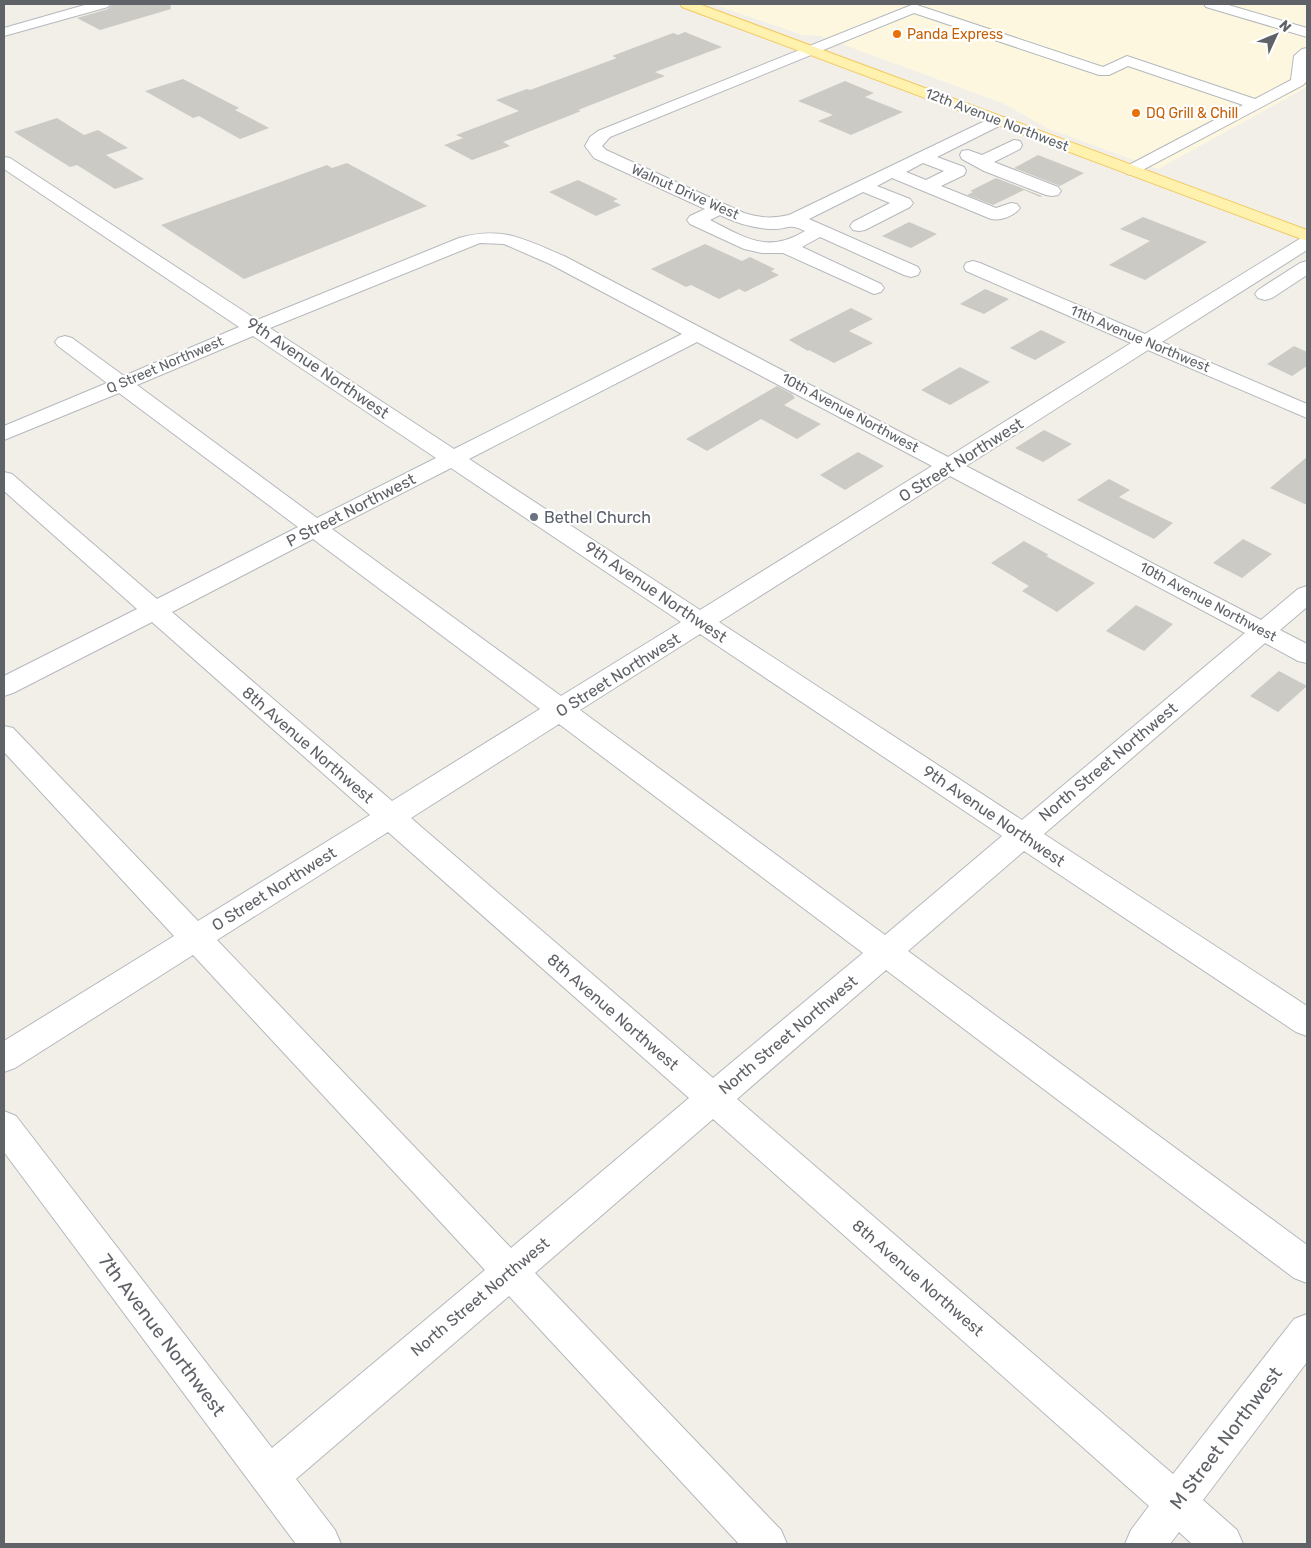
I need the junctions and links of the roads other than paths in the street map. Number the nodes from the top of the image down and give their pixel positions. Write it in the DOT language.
graph roads {
  1 [pos="103,4"];
  2 [pos="687,4"];
  3 [pos="1211,4"];
  4 [pos="908,6"];
  5 [pos="4,32"];
  6 [pos="1307,33"];
  7 [pos="810,50"];
  8 [pos="1307,52"];
  9 [pos="1256,104"];
  10 [pos="998,120"];
  11 [pos="1014,145"];
  12 [pos="945,146"];
  13 [pos="923,156"];
  14 [pos="982,161"];
  15 [pos="4,162"];
  16 [pos="1132,170"];
  17 [pos="892,172"];
  18 [pos="863,186"];
  19 [pos="927,186"];
  20 [pos="1052,191"];
  21 [pos="1011,208"];
  22 [pos="719,209"];
  23 [pos="795,219"];
  24 [pos="859,226"];
  25 [pos="819,230"];
  26 [pos="1307,236"];
  27 [pos="1307,242"];
  28 [pos="786,247"];
  29 [pos="1307,263"];
  30 [pos="973,267"];
  31 [pos="1307,267"];
  32 [pos="911,271"];
  33 [pos="382,275"];
  34 [pos="874,288"];
  35 [pos="256,327"];
  36 [pos="698,333"];
  37 [pos="65,342"];
  38 [pos="1148,342"];
  39 [pos="121,384"];
  40 [pos="1307,412"];
  41 [pos="4,434"];
  42 [pos="454,458"];
  43 [pos="951,466"];
  44 [pos="4,480"];
  45 [pos="315,528"];
  46 [pos="1307,594"];
  47 [pos="154,610"];
  48 [pos="702,622"];
  49 [pos="1262,631"];
  50 [pos="1307,655"];
  51 [pos="4,687"];
  52 [pos="560,711"];
  53 [pos="4,735"];
  54 [pos="390,817"];
  55 [pos="1023,835"];
  56 [pos="196,938"];
  57 [pos="885,952"];
  58 [pos="1307,1023"];
  59 [pos="4,1058"];
  60 [pos="713,1099"];
  61 [pos="4,1126"];
  62 [pos="1307,1266"];
  63 [pos="510,1272"];
  64 [pos="1307,1332"];
  65 [pos="270,1476"];
  66 [pos="1176,1503"];
  67 [pos="321,1544"];
  68 [pos="768,1544"];
  69 [pos="1145,1544"];
  70 [pos="1223,1544"];
  1 -- 5 [label="street"];
  2 -- 7 [label="main road, 12th Avenue Northwest"];
  3 -- 6 [label="street"];
  4 -- 7 [label="street"];
  4 -- 9 [label="street"];
  7 -- 10 [label="main road, 12th Avenue Northwest"];
  7 -- 22 [label="street, Walnut Drive West"];
  8 -- 9 [label="street"];
  9 -- 16 [label="street"];
  10 -- 12 [label="street, Walnut Drive West"];
  10 -- 16 [label="main road, 12th Avenue Northwest"];
  11 -- 14 [label="street"];
  12 -- 13 [label="street, Walnut Drive West"];
  12 -- 14 [label="street"];
  13 -- 17 [label="street, Walnut Drive West"];
  13 -- 19 [label="street"];
  14 -- 20 [label="street"];
  15 -- 35 [label="street, 9th Avenue Northwest"];
  16 -- 26 [label="main road, 12th Avenue Northwest"];
  17 -- 18 [label="street, Walnut Drive West"];
  17 -- 19 [label="street"];
  18 -- 23 [label="street, Walnut Drive West"];
  18 -- 24 [label="street"];
  19 -- 21 [label="street"];
  22 -- 23 [label="street, Walnut Drive West"];
  22 -- 28 [label="street"];
  23 -- 25 [label="street"];
  25 -- 28 [label="street"];
  25 -- 32 [label="street"];
  27 -- 38 [label="street, O Street Northwest"];
  28 -- 34 [label="street"];
  29 -- 31 [label="street"];
  30 -- 38 [label="street, 11th Avenue Northwest"];
  33 -- 35 [label="street, Q Street Northwest"];
  33 -- 36 [label="street, 10th Avenue Northwest"];
  35 -- 39 [label="street, Q Street Northwest"];
  35 -- 42 [label="street, 9th Avenue Northwest"];
  36 -- 42 [label="street, P Street Northwest"];
  36 -- 43 [label="street, 10th Avenue Northwest"];
  37 -- 39 [label="street"];
  38 -- 40 [label="street, 11th Avenue Northwest"];
  38 -- 43 [label="street, O Street Northwest"];
  39 -- 41 [label="street, Q Street Northwest"];
  39 -- 45 [label="street"];
  42 -- 45 [label="street, P Street Northwest"];
  42 -- 48 [label="street, 9th Avenue Northwest"];
  43 -- 48 [label="street, O Street Northwest"];
  43 -- 49 [label="street, 10th Avenue Northwest"];
  44 -- 47 [label="street, 8th Avenue Northwest"];
  45 -- 47 [label="street, P Street Northwest"];
  45 -- 52 [label="street"];
  46 -- 49 [label="street, North Street Northwest"];
  47 -- 51 [label="street, P Street Northwest"];
  47 -- 54 [label="street, 8th Avenue Northwest"];
  48 -- 52 [label="street, O Street Northwest"];
  48 -- 55 [label="street, 9th Avenue Northwest"];
  49 -- 50 [label="street, 10th Avenue Northwest"];
  49 -- 55 [label="street, North Street Northwest"];
  52 -- 54 [label="street, O Street Northwest"];
  52 -- 57 [label="street"];
  53 -- 56 [label="street"];
  54 -- 56 [label="street, O Street Northwest"];
  54 -- 60 [label="street, 8th Avenue Northwest"];
  55 -- 57 [label="street, North Street Northwest"];
  55 -- 58 [label="street, 9th Avenue Northwest"];
  56 -- 59 [label="street, O Street Northwest"];
  56 -- 63 [label="street"];
  57 -- 60 [label="street, North Street Northwest"];
  57 -- 62 [label="street"];
  60 -- 63 [label="street, North Street Northwest"];
  60 -- 66 [label="street, 8th Avenue Northwest"];
  61 -- 65 [label="street, 7th Avenue Northwest"];
  63 -- 65 [label="street, North Street Northwest"];
  63 -- 68 [label="street"];
  64 -- 66 [label="street, M Street Northwest"];
  65 -- 67 [label="street, 7th Avenue Northwest"];
  66 -- 69 [label="street, M Street Northwest"];
  66 -- 70 [label="street, 8th Avenue Northwest"];
}
